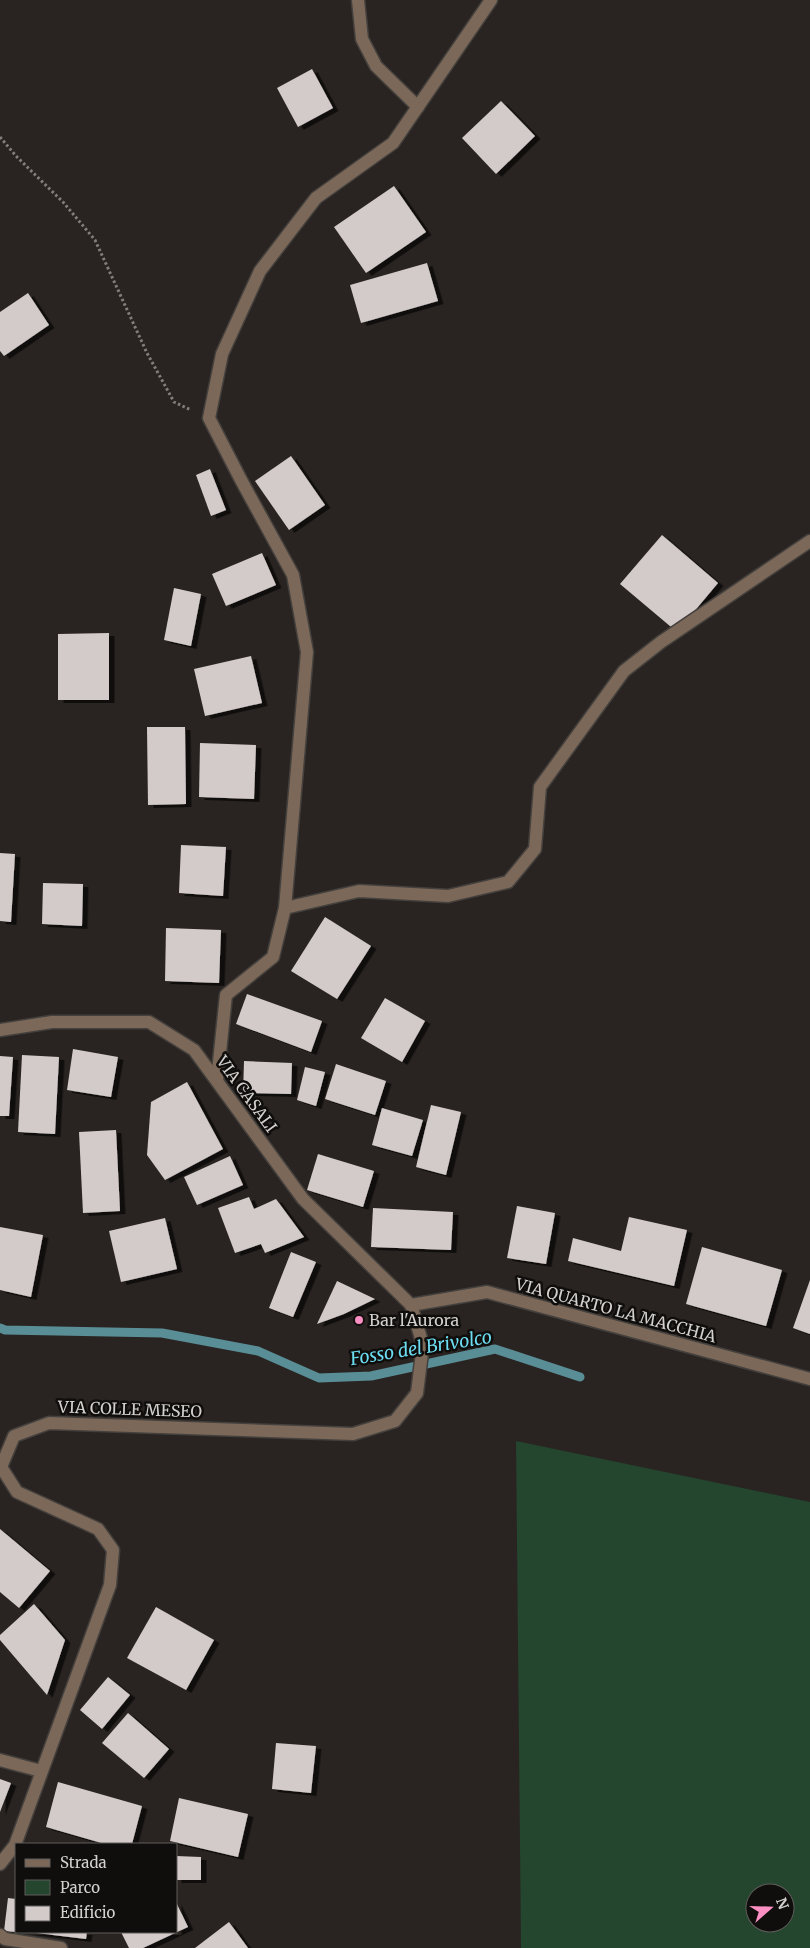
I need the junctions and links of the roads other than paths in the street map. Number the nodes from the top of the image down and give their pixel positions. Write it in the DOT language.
graph roads {
  1 [pos="358,0"];
  2 [pos="492,0"];
  3 [pos="418,107"];
  4 [pos="810,541"];
  5 [pos="285,908"];
  6 [pos="0,1030"];
  7 [pos="217,1081"];
  8 [pos="411,1305"];
  9 [pos="810,1379"];
  10 [pos="0,1760"];
  11 [pos="42,1771"];
  12 [pos="16,1843"];
  13 [pos="15,1845"];
  14 [pos="0,1864"];
  15 [pos="0,1935"];
  16 [pos="61,1948"];
  1 -- 3 [label="street"];
  2 -- 3 [label="street"];
  3 -- 5 [label="street"];
  4 -- 5 [label="street"];
  5 -- 7 [label="street"];
  6 -- 7 [label="street, VIA CASALI"];
  7 -- 8 [label="street, VIA CASALI"];
  8 -- 9 [label="street, VIA QUARTO LA MACCHIA"];
  8 -- 11 [label="street, VIA COLLE MESEO"];
  10 -- 11 [label="street"];
  11 -- 12 [label="street, VIA COLLE MESEO"];
  13 -- 14 [label="street, VIA COLLE MESEO"];
  15 -- 16 [label="street"];
}
